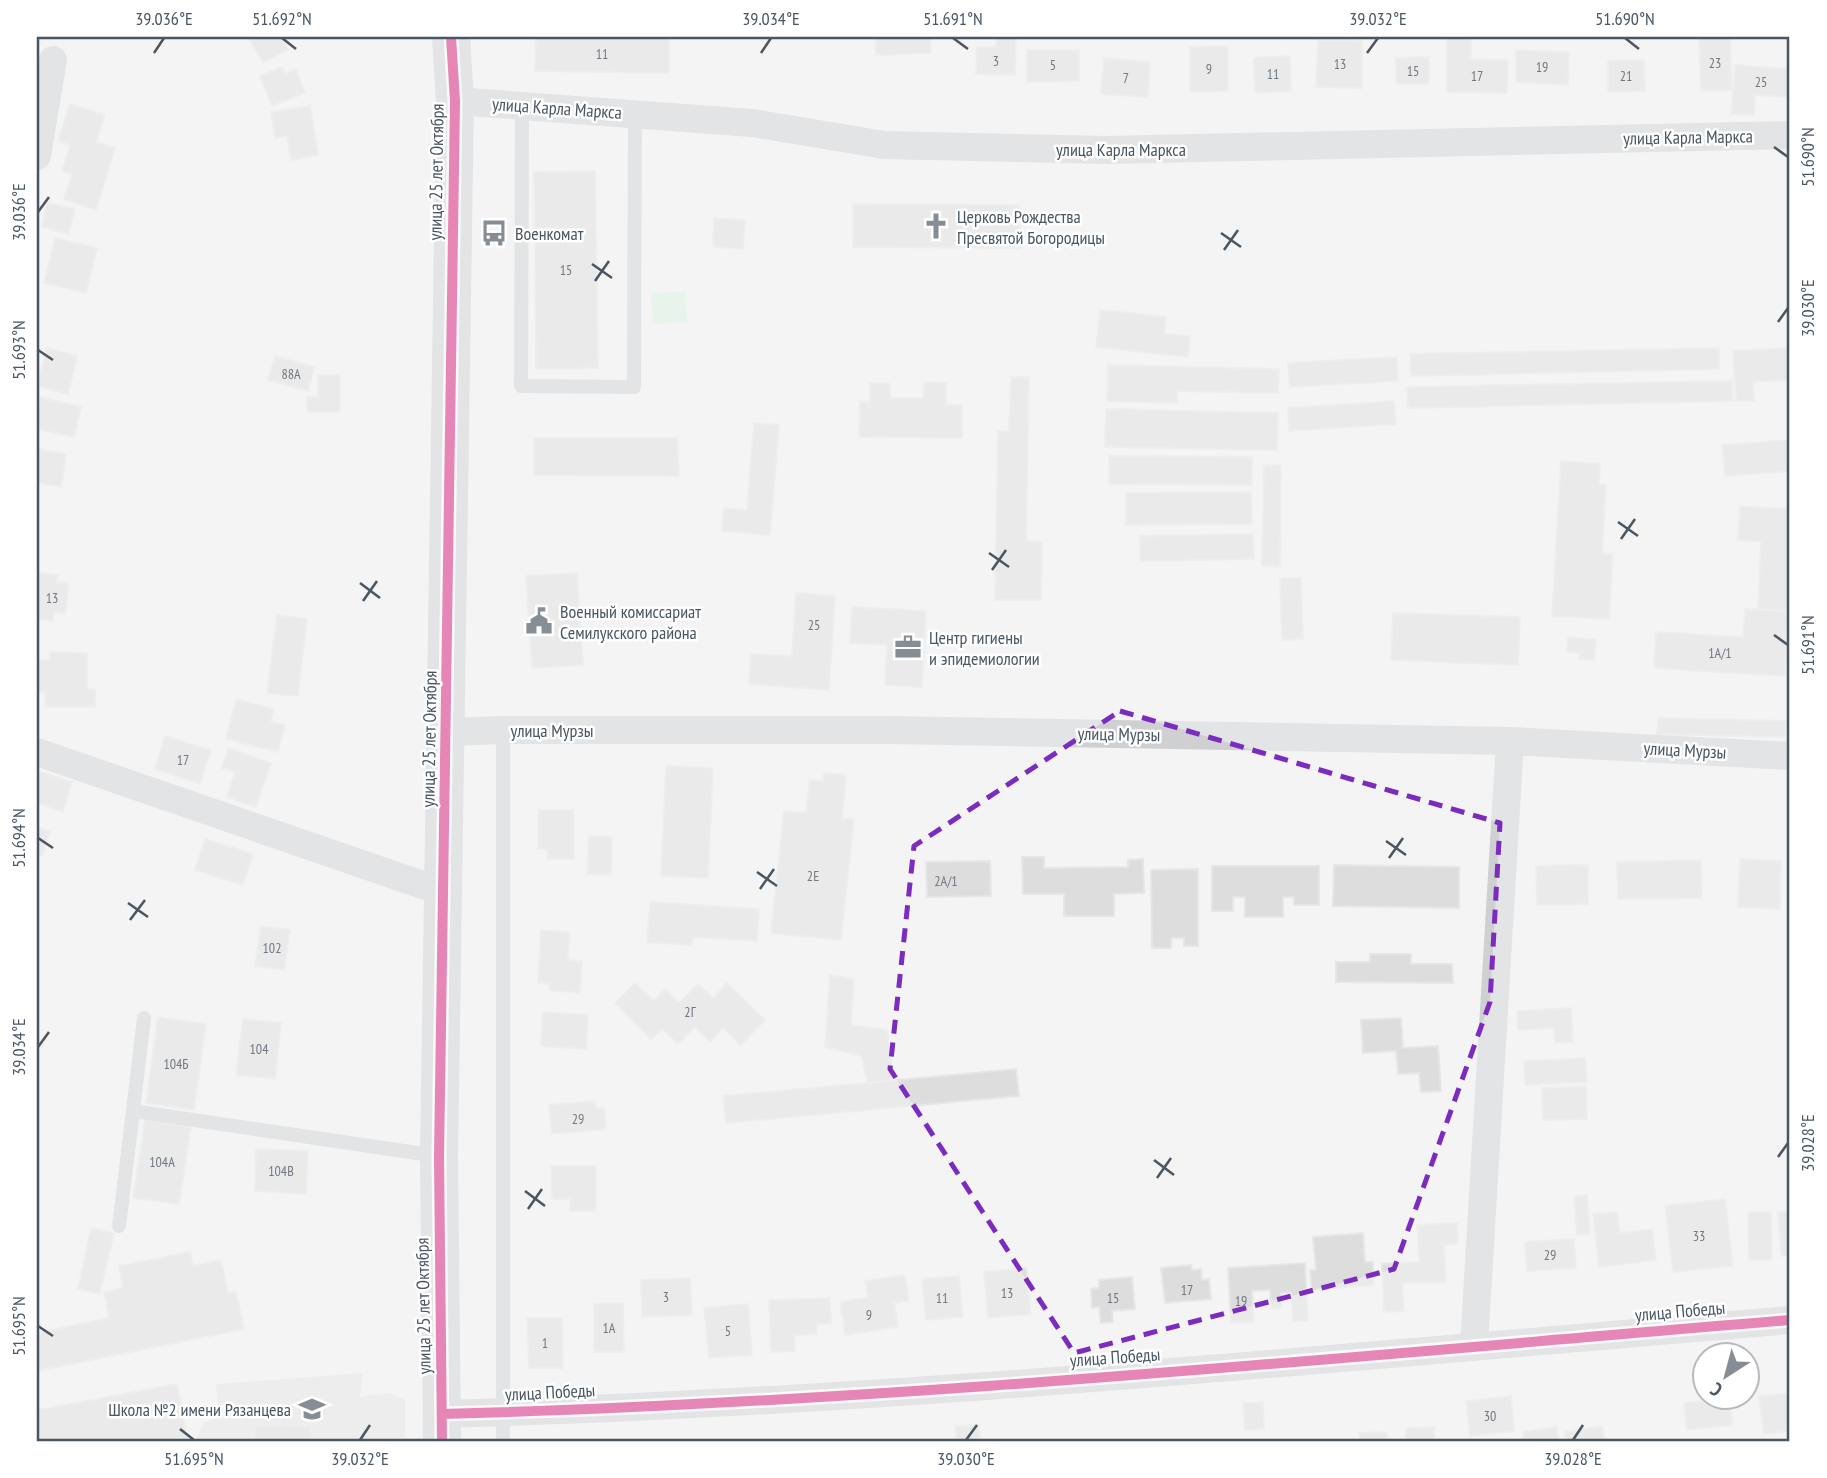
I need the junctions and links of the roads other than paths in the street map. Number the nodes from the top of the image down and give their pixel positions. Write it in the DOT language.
graph roads {
  1 [pos="451,37"];
  2 [pos="53,60"];
  3 [pos="455,101"];
  4 [pos="522,106"];
  5 [pos="635,114"];
  6 [pos="1790,135"];
  7 [pos="37,156"];
  8 [pos="503,730"];
  9 [pos="447,732"];
  10 [pos="1510,741"];
  11 [pos="37,752"];
  12 [pos="1790,756"];
  13 [pos="443,892"];
  14 [pos="144,1018"];
  15 [pos="133,1111"];
  16 [pos="439,1157"];
  17 [pos="119,1226"];
  18 [pos="1790,1320"];
  19 [pos="1474,1346"];
  20 [pos="503,1412"];
  21 [pos="442,1428"];
  22 [pos="503,1441"];
  1 -- 3 [label="street, улица 25 лет Октября"];
  2 -- 7 [label="street"];
  3 -- 4 [label="street, улица Карла Маркса"];
  3 -- 9 [label="street, улица 25 лет Октября"];
  4 -- 5 [label="street, улица Карла Маркса"];
  4 -- 5 [label="lane"];
  5 -- 6 [label="street, улица Карла Маркса"];
  8 -- 9 [label="street, улица Мурзы"];
  8 -- 10 [label="street, улица Мурзы"];
  8 -- 20 [label="lane"];
  9 -- 13 [label="street, улица 25 лет Октября"];
  10 -- 12 [label="street, улица Мурзы"];
  10 -- 19 [label="street"];
  11 -- 13 [label="street"];
  13 -- 16 [label="street, улица 25 лет Октября"];
  14 -- 15 [label="lane"];
  15 -- 16 [label="lane"];
  15 -- 17 [label="lane"];
  16 -- 21 [label="street, улица 25 лет Октября"];
  18 -- 19 [label="street, улица Победы"];
  19 -- 20 [label="street, улица Победы"];
  20 -- 21 [label="street, улица Победы"];
  20 -- 22 [label="lane"];
}
